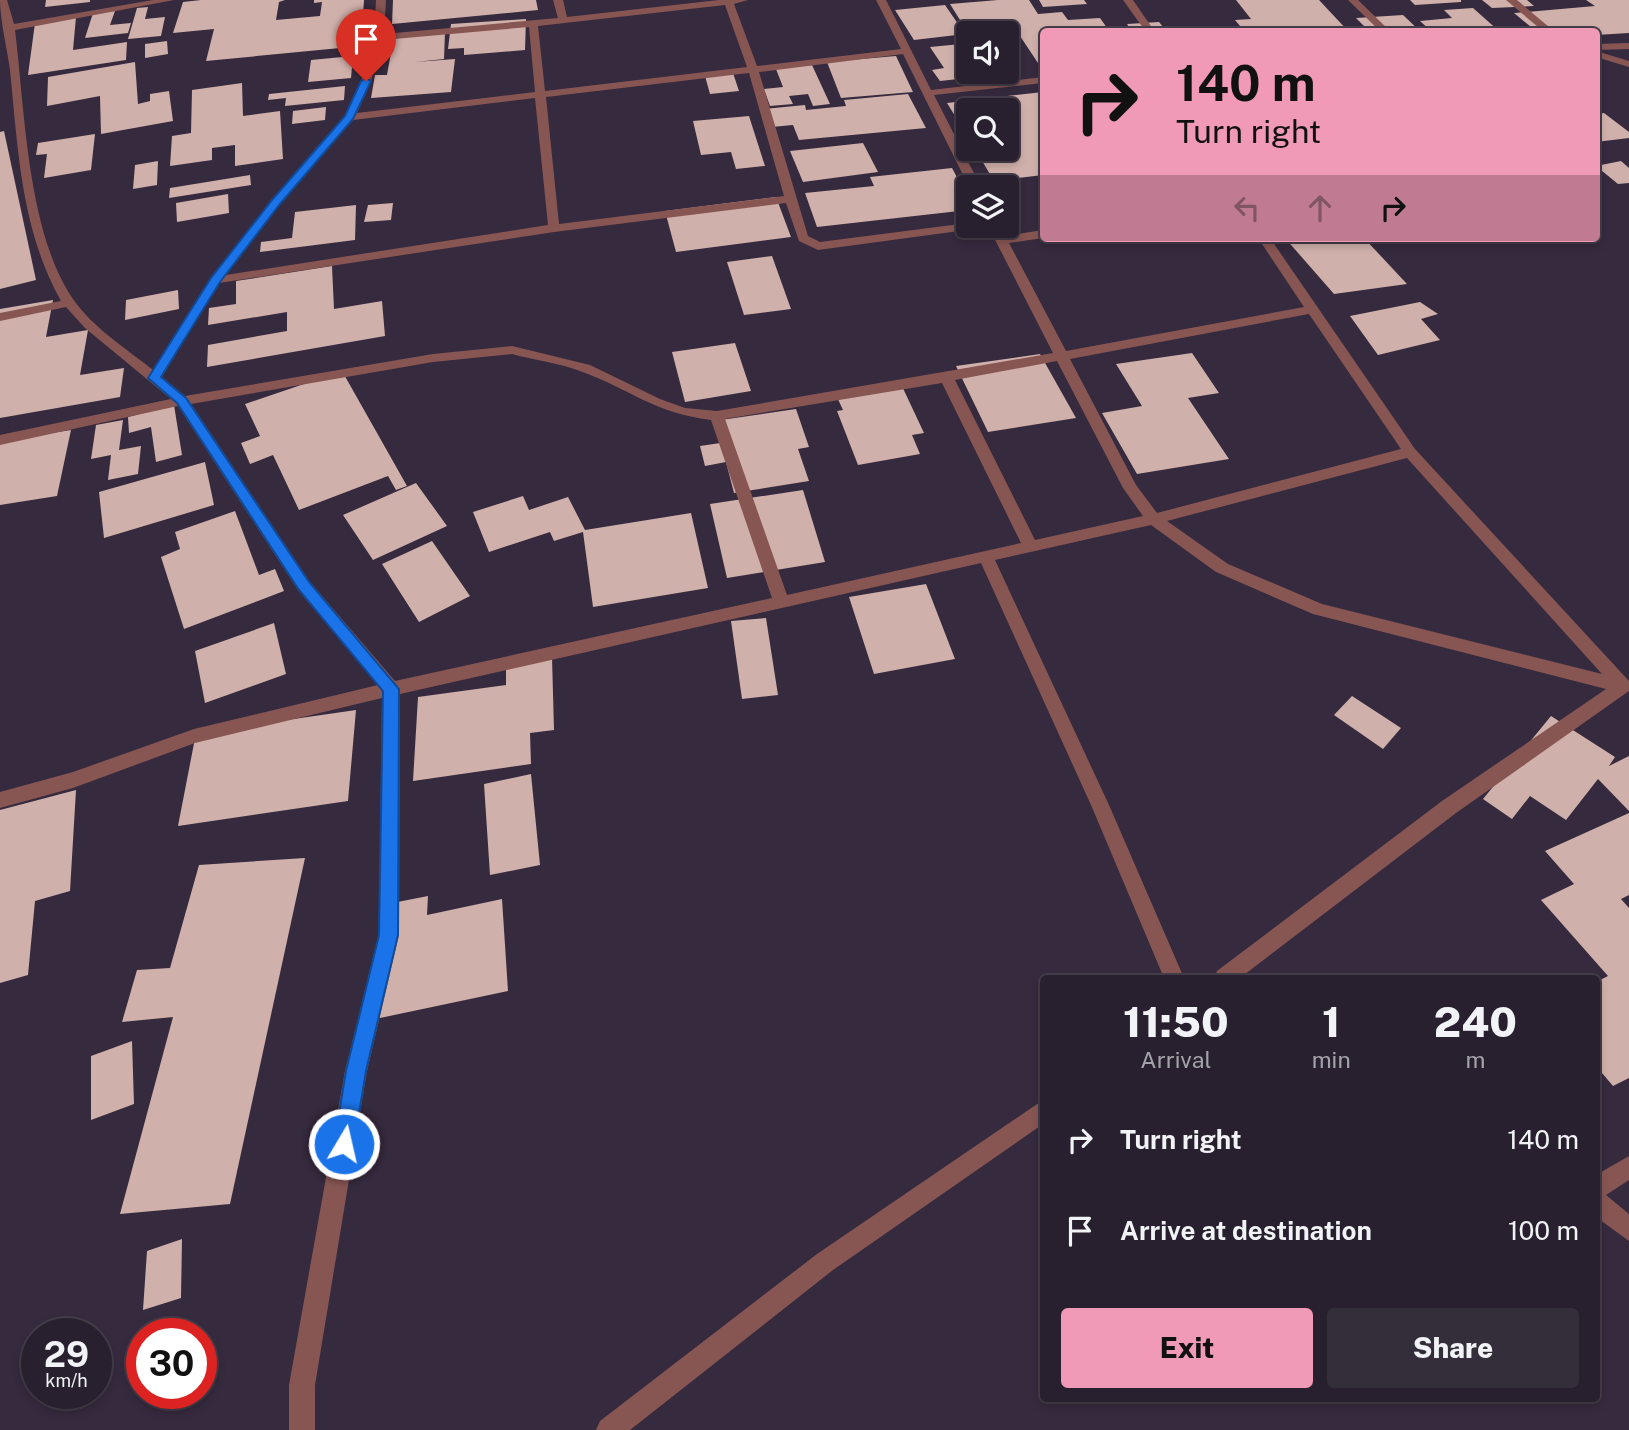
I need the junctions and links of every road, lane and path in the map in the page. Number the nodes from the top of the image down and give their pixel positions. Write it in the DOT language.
graph roads {
  1 [pos="2,0"];
  2 [pos="169,0"];
  3 [pos="382,0"];
  4 [pos="558,0"];
  5 [pos="743,0"];
  6 [pos="881,0"];
  7 [pos="1128,0"];
  8 [pos="1353,0"];
  9 [pos="1511,0"];
  10 [pos="729,1"];
  11 [pos="562,19"];
  12 [pos="533,24"];
  13 [pos="10,28"];
  14 [pos="1148,28"];
  15 [pos="1383,28"];
  16 [pos="1546,28"];
  17 [pos="379,37"];
  18 [pos="1629,46"];
  19 [pos="1600,47"];
  20 [pos="908,51"];
  21 [pos="1600,55"];
  22 [pos="1629,64"];
  23 [pos="753,69"];
  24 [pos="1040,80"];
  25 [pos="929,93"];
  26 [pos="542,95"];
  27 [pos="350,117"];
  28 [pos="969,175"];
  29 [pos="790,199"];
  30 [pos="554,228"];
  31 [pos="956,228"];
  32 [pos="1019,233"];
  33 [pos="1040,234"];
  34 [pos="1001,238"];
  35 [pos="1267,242"];
  36 [pos="215,281"];
  37 [pos="69,303"];
  38 [pos="1312,309"];
  39 [pos="0,317"];
  40 [pos="1061,356"];
  41 [pos="155,378"];
  42 [pos="947,378"];
  43 [pos="181,401"];
  44 [pos="717,416"];
  45 [pos="0,440"];
  46 [pos="1410,452"];
  47 [pos="1154,519"];
  48 [pos="1030,546"];
  49 [pos="986,557"];
  50 [pos="781,601"];
  51 [pos="1626,688"];
  52 [pos="391,689"];
  53 [pos="0,800"];
  54 [pos="1173,975"];
  55 [pos="1228,975"];
  56 [pos="1040,1113"];
  57 [pos="1629,1167"];
  58 [pos="1600,1185"];
  59 [pos="1600,1205"];
  60 [pos="1629,1229"];
  61 [pos="302,1430"];
  62 [pos="609,1430"];
  1 -- 13 [label="street"];
  2 -- 13 [label="street"];
  3 -- 17 [label="street"];
  4 -- 11 [label="street"];
  5 -- 10 [label="street"];
  6 -- 20 [label="street"];
  7 -- 14 [label="street"];
  8 -- 15 [label="street"];
  9 -- 16 [label="street"];
  10 -- 11 [label="street"];
  10 -- 23 [label="street"];
  11 -- 12 [label="street"];
  12 -- 17 [label="street"];
  12 -- 26 [label="street"];
  13 -- 37 [label="street"];
  17 -- 27 [label="street"];
  18 -- 19 [label="street"];
  20 -- 23 [label="street"];
  20 -- 25 [label="street"];
  21 -- 22 [label="street"];
  23 -- 26 [label="street"];
  23 -- 29 [label="street"];
  24 -- 25 [label="street"];
  25 -- 28 [label="street"];
  26 -- 27 [label="street"];
  26 -- 30 [label="street"];
  27 -- 36 [label="street"];
  29 -- 30 [label="street"];
  29 -- 31 [label="street"];
  30 -- 36 [label="street"];
  32 -- 33 [label="street"];
  34 -- 40 [label="street"];
  35 -- 38 [label="street"];
  36 -- 41 [label="street"];
  37 -- 39 [label="street"];
  37 -- 41 [label="street"];
  38 -- 40 [label="street"];
  38 -- 46 [label="street"];
  40 -- 42 [label="street"];
  40 -- 47 [label="street"];
  41 -- 43 [label="street"];
  42 -- 44 [label="street"];
  42 -- 48 [label="street"];
  43 -- 44 [label="street"];
  43 -- 45 [label="street"];
  43 -- 52 [label="street"];
  44 -- 50 [label="street"];
  46 -- 47 [label="street"];
  46 -- 51 [label="street"];
  47 -- 48 [label="street"];
  47 -- 51 [label="street"];
  48 -- 49 [label="street"];
  49 -- 50 [label="street"];
  49 -- 54 [label="street"];
  50 -- 52 [label="street"];
  51 -- 55 [label="street"];
  52 -- 53 [label="street"];
  52 -- 61 [label="street"];
  56 -- 62 [label="street"];
  57 -- 58 [label="street"];
  59 -- 60 [label="street"];
}
